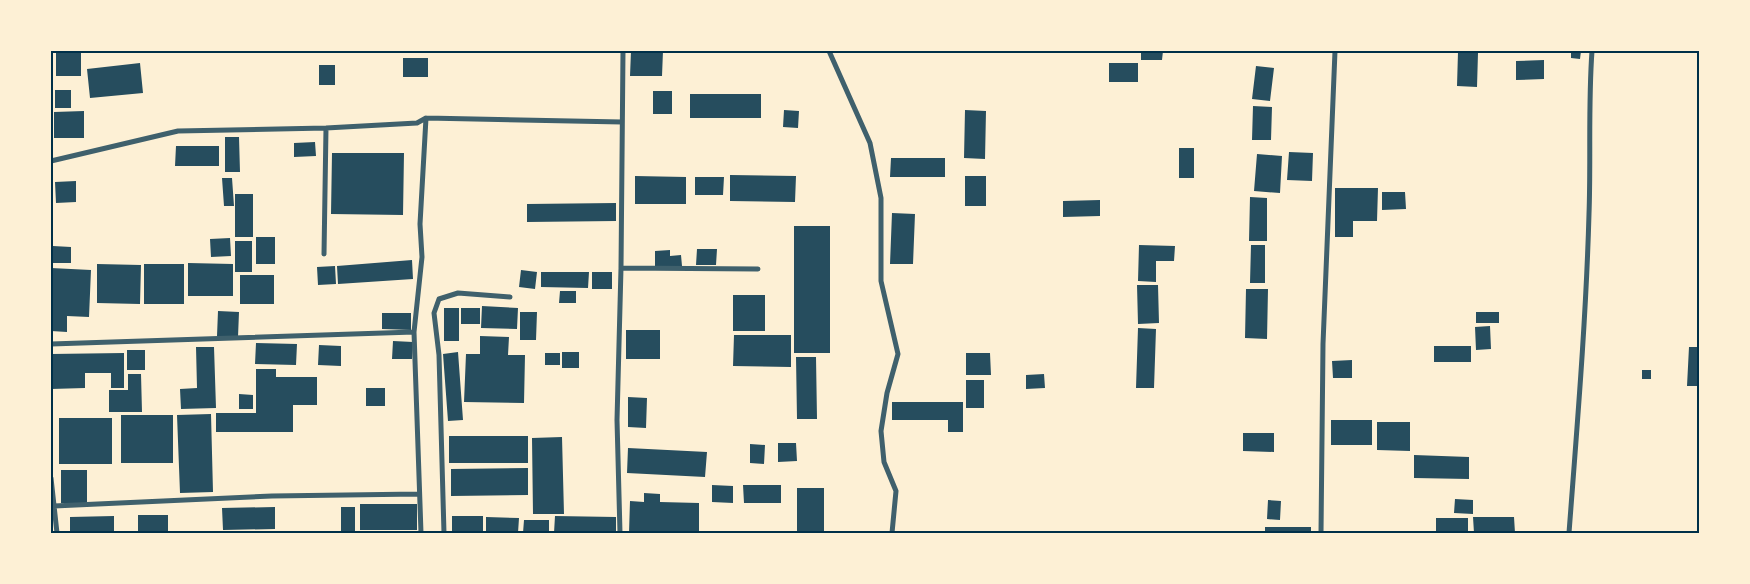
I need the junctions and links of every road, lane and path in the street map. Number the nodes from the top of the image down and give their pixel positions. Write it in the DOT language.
graph roads {
  1 [pos="623,51"];
  2 [pos="829,51"];
  3 [pos="1335,51"];
  4 [pos="1592,51"];
  5 [pos="426,118"];
  6 [pos="622,122"];
  7 [pos="326,128"];
  8 [pos="51,161"];
  9 [pos="324,254"];
  10 [pos="621,268"];
  11 [pos="758,269"];
  12 [pos="510,297"];
  13 [pos="414,332"];
  14 [pos="51,344"];
  15 [pos="51,481"];
  16 [pos="418,494"];
  17 [pos="54,506"];
  18 [pos="57,533"];
  19 [pos="420,533"];
  20 [pos="444,533"];
  21 [pos="620,533"];
  22 [pos="892,533"];
  23 [pos="1321,533"];
  24 [pos="1569,533"];
  1 -- 6 [label="street"];
  2 -- 22 [label="street"];
  3 -- 23 [label="street"];
  4 -- 24 [label="street"];
  5 -- 6 [label="street"];
  5 -- 7 [label="street"];
  5 -- 13 [label="street"];
  6 -- 10 [label="street"];
  7 -- 8 [label="street"];
  7 -- 9 [label="street"];
  10 -- 11 [label="street"];
  10 -- 21 [label="street"];
  12 -- 20 [label="street"];
  13 -- 14 [label="street"];
  13 -- 16 [label="street"];
  15 -- 17 [label="street"];
  16 -- 17 [label="street"];
  16 -- 19 [label="street"];
  17 -- 18 [label="street"];
}
